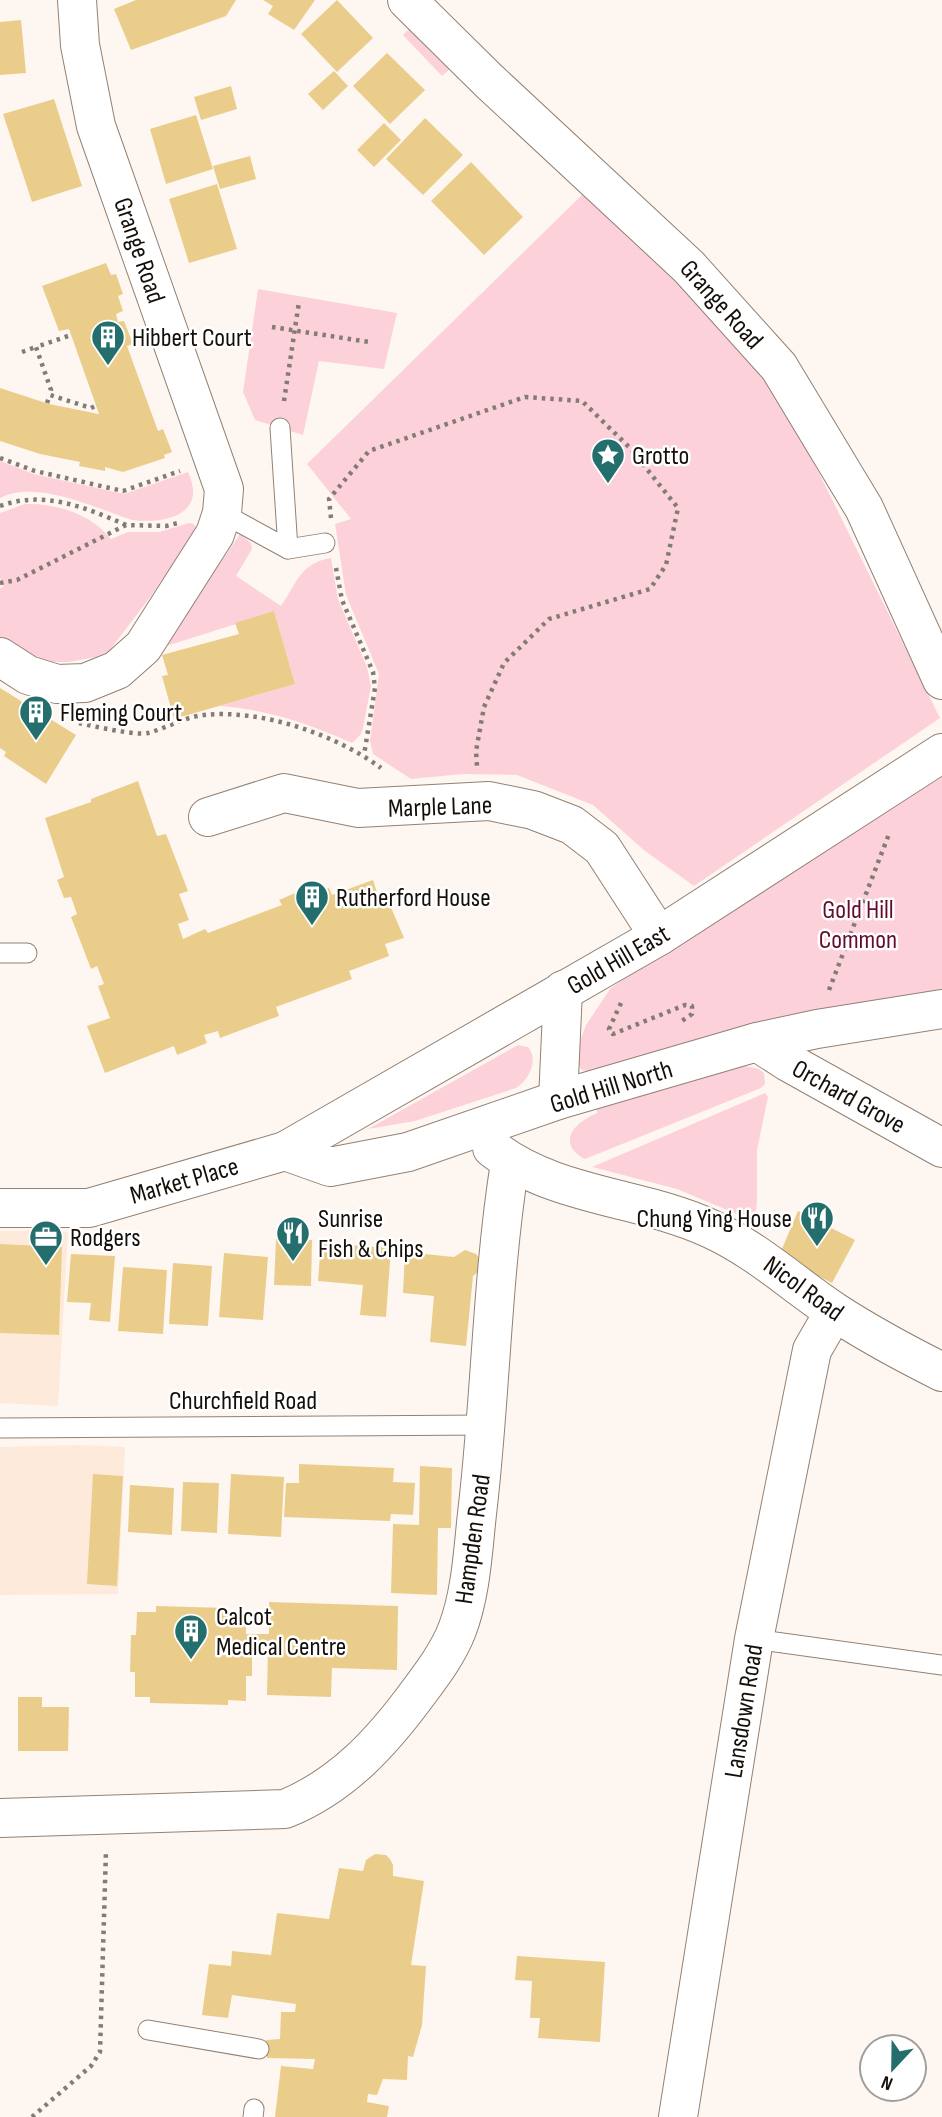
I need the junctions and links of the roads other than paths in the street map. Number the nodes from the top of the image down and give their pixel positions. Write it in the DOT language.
graph roads {
  1 [pos="76,0"];
  2 [pos="407,0"];
  3 [pos="280,428"];
  4 [pos="204,517"];
  5 [pos="325,543"];
  6 [pos="288,548"];
  7 [pos="0,657"];
  8 [pos="942,680"];
  9 [pos="942,753"];
  10 [pos="208,817"];
  11 [pos="659,936"];
  12 [pos="0,953"];
  13 [pos="27,953"];
  14 [pos="563,989"];
  15 [pos="942,1009"];
  16 [pos="757,1042"];
  17 [pos="558,1100"];
  18 [pos="471,1132"];
  19 [pos="942,1148"];
  20 [pos="285,1151"];
  21 [pos="510,1163"];
  22 [pos="0,1208"];
  23 [pos="834,1312"];
  24 [pos="942,1372"];
  25 [pos="487,1424"];
  26 [pos="0,1428"];
  27 [pos="754,1639"];
  28 [pos="942,1665"];
  29 [pos="0,1818"];
  30 [pos="148,2030"];
  31 [pos="259,2049"];
  32 [pos="678,2117"];
  1 -- 4 [label="street, Grange Road"];
  2 -- 8 [label="street, Grange Road"];
  3 -- 6 [label="lane"];
  4 -- 6 [label="lane"];
  4 -- 7 [label="street, Grange Road"];
  5 -- 6 [label="lane"];
  9 -- 11 [label="street, Gold Hill East"];
  10 -- 11 [label="street, Marple Lane"];
  11 -- 14 [label="street, Gold Hill East"];
  12 -- 13 [label="lane"];
  14 -- 17 [label="street"];
  14 -- 20 [label="street, Gold Hill East"];
  15 -- 16 [label="street, Gold Hill North"];
  16 -- 17 [label="street, Gold Hill North"];
  16 -- 19 [label="street, Orchard Grove"];
  17 -- 18 [label="street, Gold Hill North"];
  18 -- 20 [label="street, Gold Hill North"];
  18 -- 21 [label="street, Nicol Road"];
  20 -- 22 [label="street, Market Place"];
  21 -- 23 [label="street, Nicol Road"];
  21 -- 25 [label="street, Hampden Road"];
  23 -- 24 [label="street, Nicol Road"];
  23 -- 27 [label="street, Lansdown Road"];
  25 -- 26 [label="lane, Churchfield Road"];
  25 -- 29 [label="street, Hampden Road"];
  27 -- 28 [label="lane"];
  27 -- 32 [label="street, Lansdown Road"];
  30 -- 31 [label="lane"];
}
